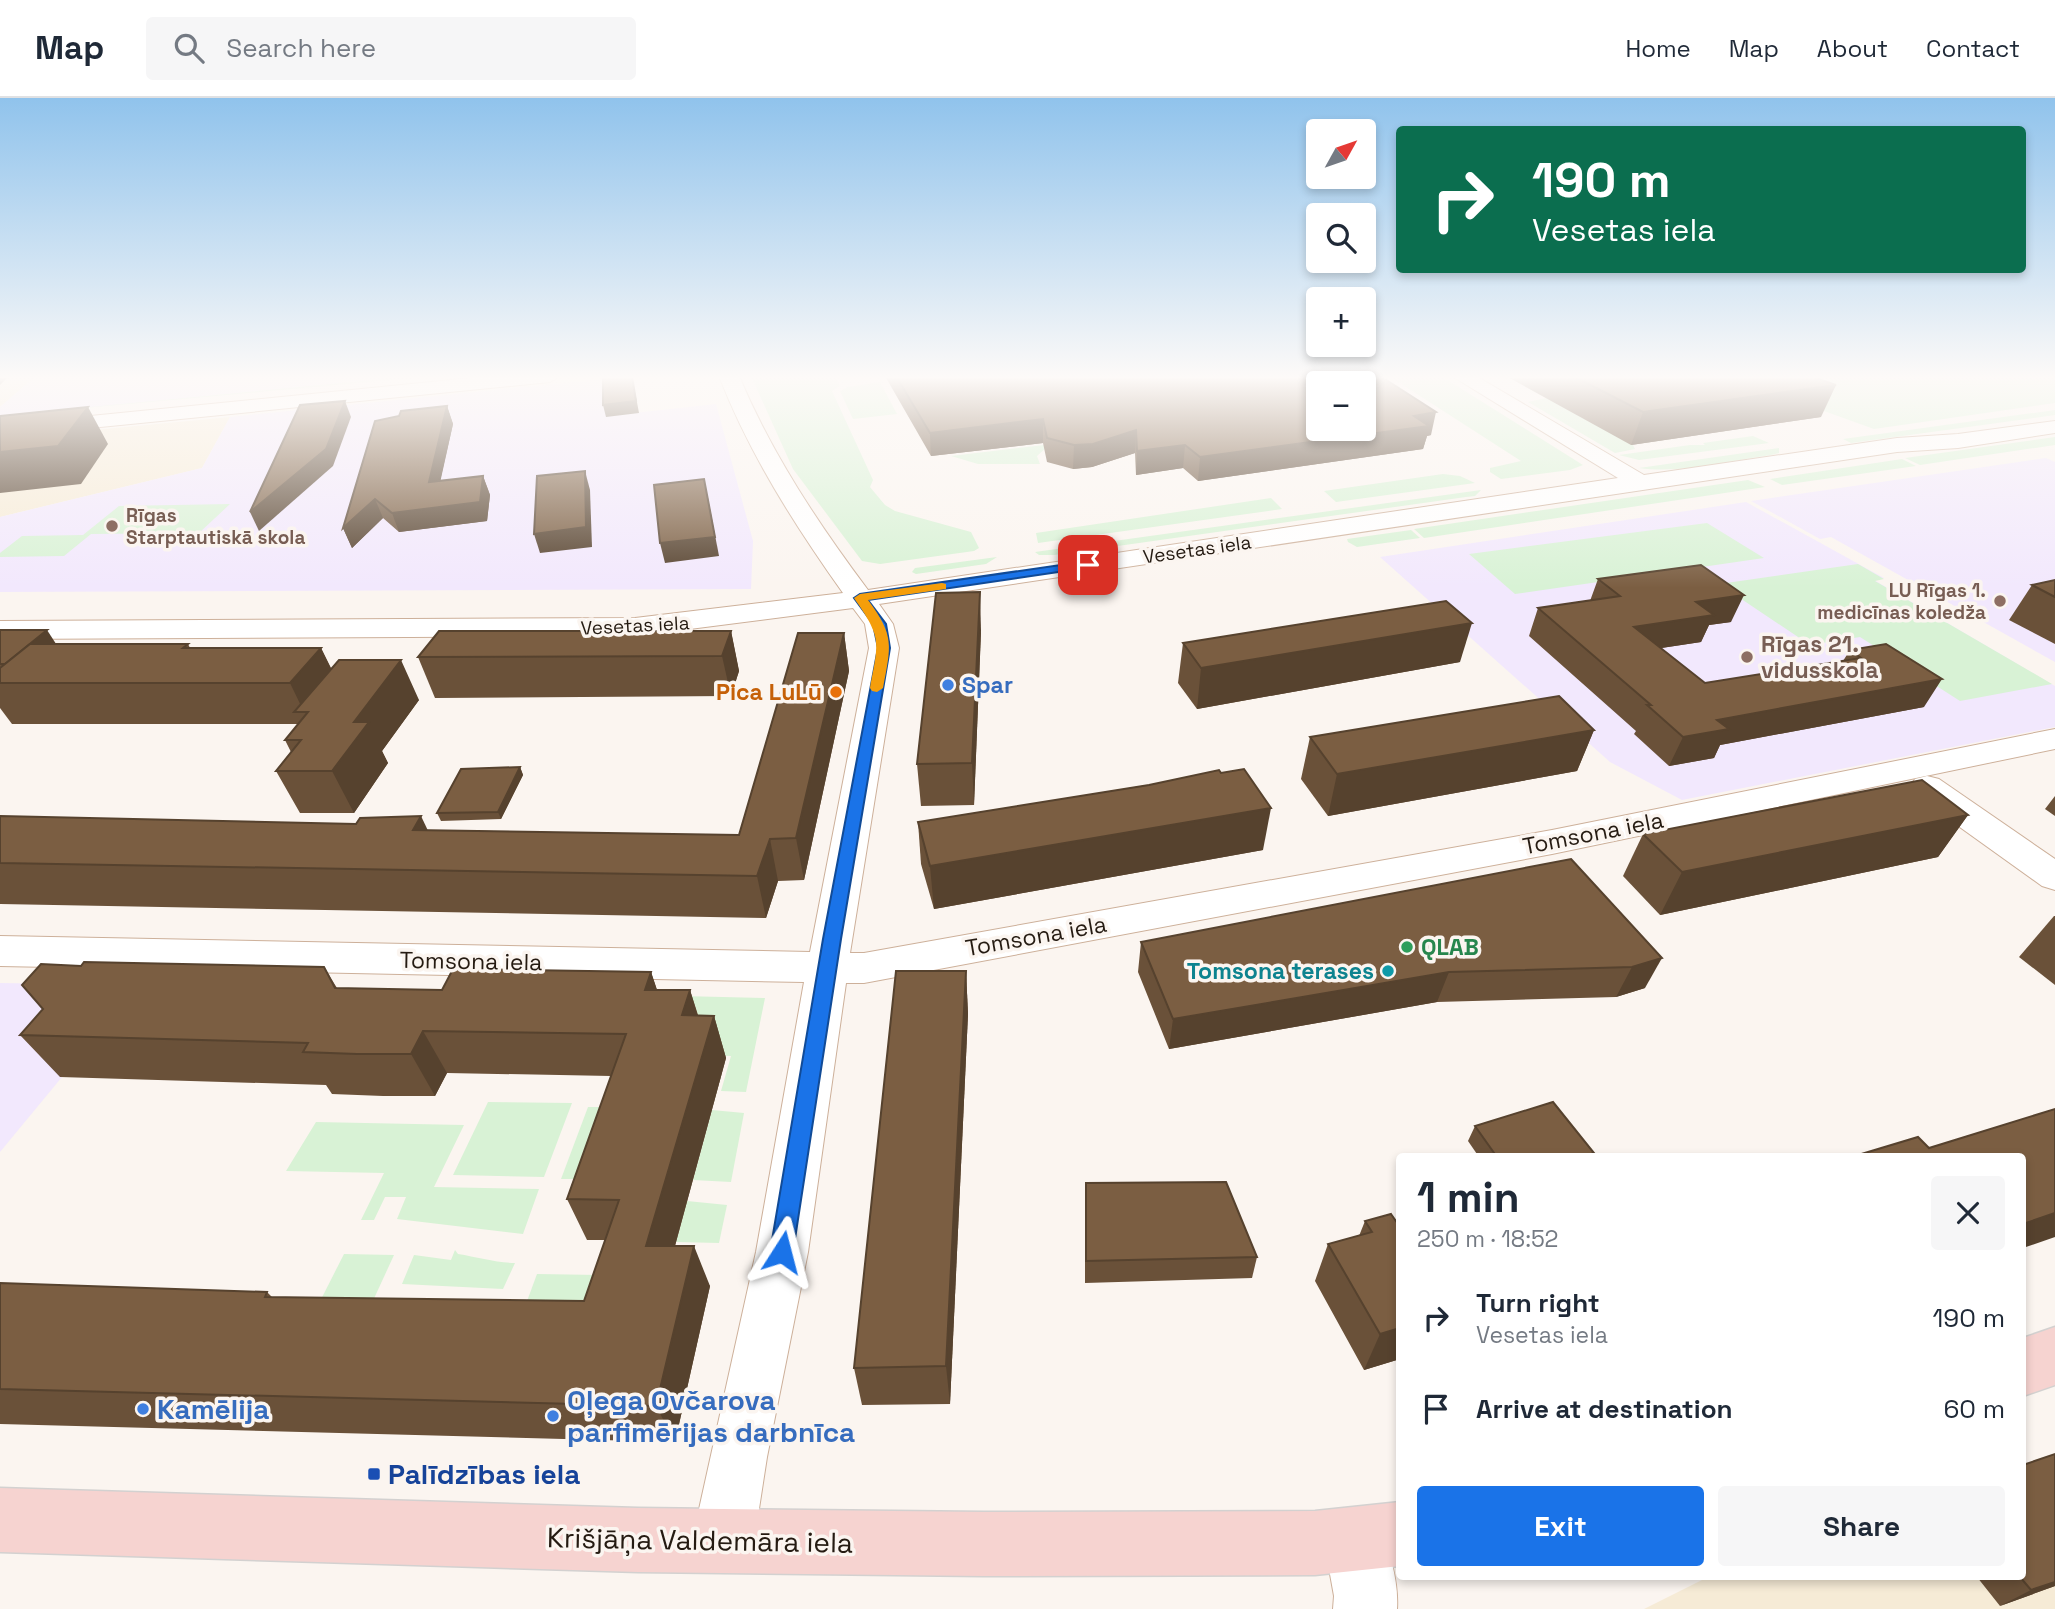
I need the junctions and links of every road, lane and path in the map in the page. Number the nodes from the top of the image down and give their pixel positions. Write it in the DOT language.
graph roads {
  1 [pos="758,447"];
  2 [pos="1581,447"];
  3 [pos="1893,447"];
  4 [pos="1642,483"];
  5 [pos="860,598"];
  6 [pos="0,630"];
  7 [pos="2055,738"];
  8 [pos="1905,771"];
  9 [pos="2055,877"];
  10 [pos="0,951"];
  11 [pos="828,968"];
  12 [pos="2055,1356"];
  13 [pos="2026,1366"];
  14 [pos="0,1521"];
  15 [pos="1377,1538"];
  16 [pos="723,1541"];
  17 [pos="1365,1609"];
  1 -- 5 [label="street"];
  2 -- 4 [label="street"];
  3 -- 4 [label="street, Vesetas iela"];
  4 -- 5 [label="street, Vesetas iela"];
  5 -- 6 [label="street, Vesetas iela"];
  5 -- 11 [label="street"];
  7 -- 8 [label="street, Tomsona iela"];
  8 -- 9 [label="street"];
  8 -- 11 [label="street, Tomsona iela"];
  10 -- 11 [label="street, Tomsona iela"];
  11 -- 16 [label="street"];
  12 -- 13 [label="main road"];
  14 -- 16 [label="main road, Krišjāņa Valdemāra iela"];
  15 -- 16 [label="main road, Krišjāņa Valdemāra iela"];
  15 -- 17 [label="street"];
}
